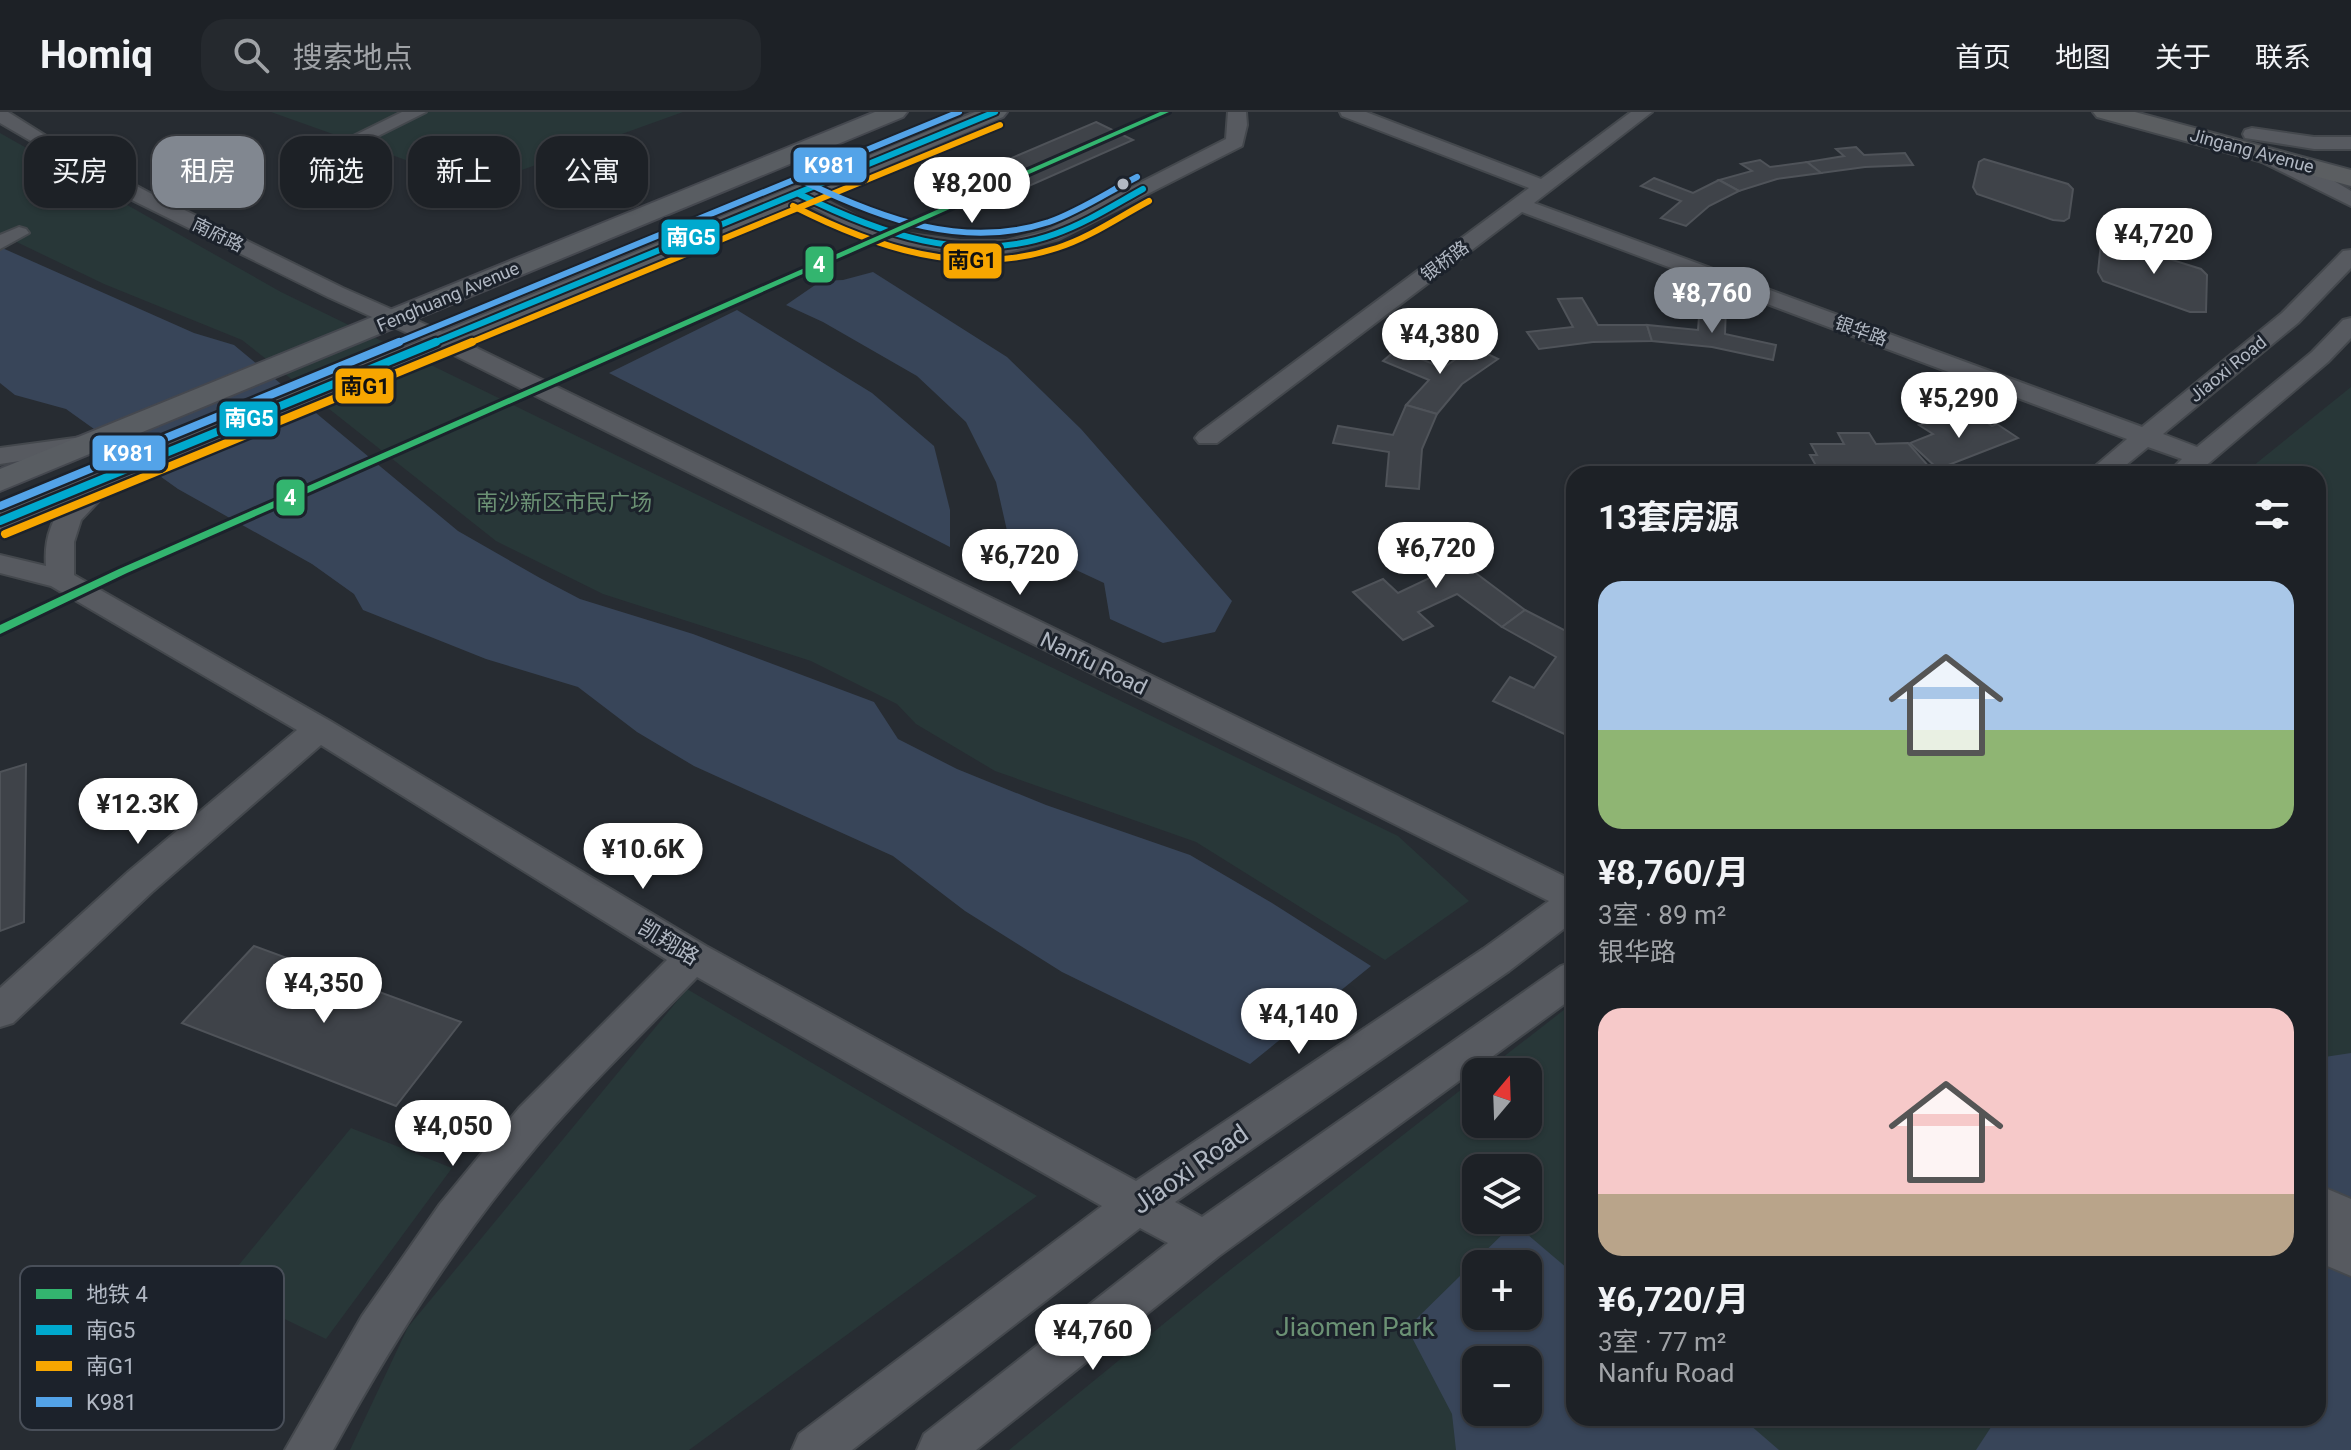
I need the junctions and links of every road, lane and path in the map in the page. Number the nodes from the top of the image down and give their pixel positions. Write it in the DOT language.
graph roads {
  1 [pos="417,112"];
  2 [pos="895,112"];
  3 [pos="995,112"];
  4 [pos="1237,112"];
  5 [pos="1349,112"];
  6 [pos="1643,112"];
  7 [pos="2106,112"];
  8 [pos="2169,112"];
  9 [pos="0,115"];
  10 [pos="365,136"];
  11 [pos="2351,143"];
  12 [pos="2256,144"];
  13 [pos="2351,160"];
  14 [pos="2351,178"];
  15 [pos="1545,187"];
  16 [pos="799,194"];
  17 [pos="2351,200"];
  18 [pos="1521,205"];
  19 [pos="2351,256"];
  20 [pos="523,265"];
  21 [pos="559,293"];
  22 [pos="392,321"];
  23 [pos="2351,325"];
  24 [pos="444,341"];
  25 [pos="2145,437"];
  26 [pos="1208,438"];
  27 [pos="89,444"];
  28 [pos="0,456"];
  29 [pos="2200,457"];
  30 [pos="2109,466"];
  31 [pos="2189,466"];
  32 [pos="111,474"];
  33 [pos="0,481"];
  34 [pos="0,521"];
  35 [pos="0,564"];
  36 [pos="60,579"];
  37 [pos="319,729"];
  38 [pos="1566,895"];
  39 [pos="1566,905"];
  40 [pos="693,957"];
  41 [pos="1566,982"];
  42 [pos="0,1011"];
  43 [pos="1138,1204"];
  44 [pos="2326,1208"];
  45 [pos="2351,1219"];
  46 [pos="1204,1241"];
  47 [pos="2326,1244"];
  48 [pos="2351,1255"];
  49 [pos="308,1450"];
  50 [pos="815,1450"];
  51 [pos="940,1450"];
  1 -- 10 [label="street"];
  2 -- 20 [label="main road, Fenghuang Avenue"];
  3 -- 16 [label="main road, Fenghuang Avenue"];
  4 -- 16 [label="street"];
  5 -- 15 [label="street"];
  6 -- 15 [label="street, 银桥路"];
  7 -- 12 [label="highway, Jingang Avenue"];
  8 -- 12 [label="highway, Jingang Avenue"];
  9 -- 22 [label="street, 南府路"];
  11 -- 12 [label="street"];
  12 -- 13 [label="highway, Jingang Avenue"];
  12 -- 14 [label="highway, Jingang Avenue"];
  12 -- 17 [label="street"];
  15 -- 18 [label="street, 银桥路"];
  16 -- 21 [label="main road, Fenghuang Avenue"];
  18 -- 25 [label="street, 银华路"];
  18 -- 26 [label="street, 银桥路"];
  19 -- 25 [label="street, Jiaoxi Road"];
  20 -- 21 [label="main road"];
  20 -- 22 [label="main road, Fenghuang Avenue"];
  21 -- 24 [label="main road, Fenghuang Avenue"];
  22 -- 24 [label="street, 南府路"];
  22 -- 27 [label="main road, Fenghuang Avenue"];
  23 -- 29 [label="street"];
  24 -- 32 [label="main road, Fenghuang Avenue"];
  24 -- 38 [label="street, Nanfu Road"];
  25 -- 29 [label="street, 银华路"];
  25 -- 30 [label="street, Jiaoxi Road"];
  27 -- 28 [label="street"];
  27 -- 33 [label="main road, Fenghuang Avenue"];
  29 -- 31 [label="street"];
  32 -- 34 [label="main road, Fenghuang Avenue"];
  32 -- 36 [label="street"];
  35 -- 36 [label="street, 凯翔路"];
  36 -- 37 [label="street, 凯翔路"];
  37 -- 40 [label="street, 凯翔路"];
  37 -- 42 [label="street"];
  39 -- 43 [label="street, Jiaoxi Road"];
  40 -- 43 [label="street, 凯翔路"];
  40 -- 49 [label="street"];
  41 -- 46 [label="street"];
  43 -- 46 [label="street, 凯翔路"];
  43 -- 50 [label="street, Jiaoxi Road"];
  44 -- 45 [label="street"];
  46 -- 51 [label="street"];
  47 -- 48 [label="street"];
}
